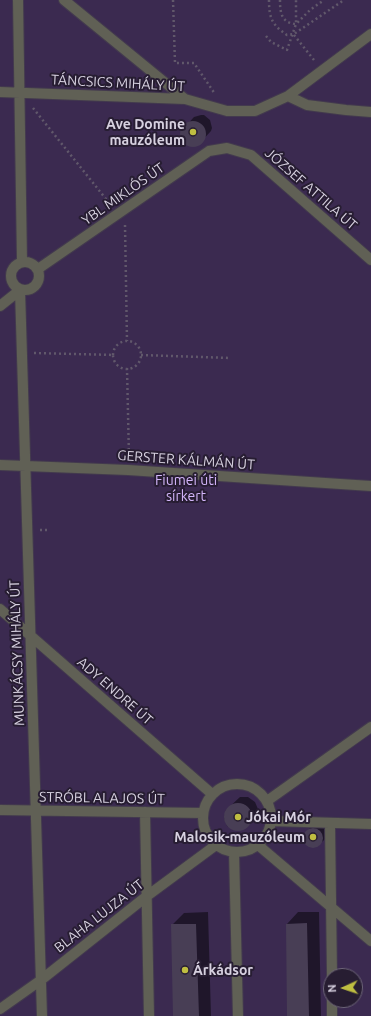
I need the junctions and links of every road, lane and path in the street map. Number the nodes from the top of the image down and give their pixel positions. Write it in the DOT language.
graph roads {
  1 [pos="18,0"];
  2 [pos="64,0"];
  3 [pos="173,0"];
  4 [pos="269,0"];
  5 [pos="280,0"];
  6 [pos="296,0"];
  7 [pos="324,0"];
  8 [pos="344,0"];
  9 [pos="296,24"];
  10 [pos="294,34"];
  11 [pos="371,34"];
  12 [pos="266,36"];
  13 [pos="322,70"];
  14 [pos="0,92"];
  15 [pos="19,93"];
  16 [pos="288,96"];
  17 [pos="185,99"];
  18 [pos="227,111"];
  19 [pos="371,112"];
  20 [pos="227,148"];
  21 [pos="118,214"];
  22 [pos="371,260"];
  23 [pos="22,262"];
  24 [pos="38,270"];
  25 [pos="20,290"];
  26 [pos="0,306"];
  27 [pos="126,341"];
  28 [pos="22,352"];
  29 [pos="114,355"];
  30 [pos="141,355"];
  31 [pos="230,358"];
  32 [pos="127,368"];
  33 [pos="0,464"];
  34 [pos="25,466"];
  35 [pos="128,470"];
  36 [pos="371,486"];
  37 [pos="0,609"];
  38 [pos="30,635"];
  39 [pos="371,727"];
  40 [pos="212,794"];
  41 [pos="267,801"];
  42 [pos="0,810"];
  43 [pos="36,811"];
  44 [pos="145,812"];
  45 [pos="203,813"];
  46 [pos="271,821"];
  47 [pos="330,823"];
  48 [pos="371,824"];
  49 [pos="216,845"];
  50 [pos="258,846"];
  51 [pos="234,852"];
  52 [pos="147,896"];
  53 [pos="332,908"];
  54 [pos="371,941"];
  55 [pos="332,968"];
  56 [pos="41,980"];
  57 [pos="0,1009"];
  58 [pos="42,1016"];
  59 [pos="149,1016"];
  60 [pos="238,1016"];
  1 -- 15 [label="lane"];
  2 -- 17 [label="lane"];
  3 -- 18 [label="path"];
  4 -- 10 [label="path"];
  5 -- 9 [label="path"];
  6 -- 9 [label="path"];
  7 -- 9 [label="path"];
  8 -- 10 [label="path"];
  9 -- 10 [label="path"];
  10 -- 12 [label="path"];
  10 -- 13 [label="path"];
  11 -- 13 [label="lane"];
  13 -- 16 [label="lane"];
  14 -- 15 [label="lane, TÁNCSICS MIHÁLY ÚT"];
  15 -- 17 [label="lane, TÁNCSICS MIHÁLY ÚT"];
  15 -- 21 [label="path"];
  15 -- 23 [label="lane"];
  16 -- 18 [label="lane, TÁNCSICS MIHÁLY ÚT"];
  16 -- 19 [label="lane"];
  17 -- 18 [label="lane, TÁNCSICS MIHÁLY ÚT"];
  20 -- 21 [label="lane, YBL MIKLÓS ÚT"];
  20 -- 22 [label="lane, JÓZSEF ATTILA ÚT"];
  21 -- 24 [label="lane, YBL MIKLÓS ÚT"];
  21 -- 27 [label="path"];
  23 -- 24 [label="lane"];
  23 -- 25 [label="lane, MUNKÁCSY MIHÁLY ÚT"];
  24 -- 25 [label="lane"];
  25 -- 26 [label="lane"];
  25 -- 28 [label="lane, MUNKÁCSY MIHÁLY ÚT"];
  27 -- 29 [label="path"];
  27 -- 30 [label="path"];
  28 -- 29 [label="path"];
  28 -- 34 [label="lane, MUNKÁCSY MIHÁLY ÚT"];
  29 -- 32 [label="path"];
  30 -- 31 [label="path"];
  30 -- 32 [label="path"];
  32 -- 35 [label="path"];
  33 -- 34 [label="lane, GERSTER KÁLMÁN ÚT"];
  34 -- 35 [label="lane, GERSTER KÁLMÁN ÚT"];
  34 -- 38 [label="lane, MUNKÁCSY MIHÁLY ÚT"];
  35 -- 36 [label="lane, GERSTER KÁLMÁN ÚT"];
  37 -- 38 [label="lane, ADY ENDRE ÚT"];
  38 -- 40 [label="lane, ADY ENDRE ÚT"];
  38 -- 43 [label="lane, MUNKÁCSY MIHÁLY ÚT"];
  39 -- 41 [label="lane"];
  40 -- 41 [label="lane"];
  40 -- 45 [label="lane"];
  41 -- 46 [label="lane"];
  42 -- 43 [label="lane, STRÓBL ALAJOS ÚT"];
  43 -- 44 [label="lane, STRÓBL ALAJOS ÚT"];
  43 -- 56 [label="lane, MUNKÁCSY MIHÁLY ÚT"];
  44 -- 45 [label="lane, STRÓBL ALAJOS ÚT"];
  44 -- 52 [label="lane"];
  45 -- 49 [label="lane"];
  46 -- 47 [label="lane"];
  46 -- 50 [label="lane"];
  47 -- 48 [label="lane"];
  47 -- 53 [label="lane"];
  49 -- 51 [label="lane"];
  49 -- 52 [label="lane, BLAHA LUJZA ÚT"];
  50 -- 51 [label="lane"];
  50 -- 53 [label="lane"];
  51 -- 60 [label="lane"];
  52 -- 56 [label="lane, BLAHA LUJZA ÚT"];
  52 -- 59 [label="lane"];
  53 -- 54 [label="lane"];
  53 -- 55 [label="lane"];
  56 -- 57 [label="lane, BLAHA LUJZA ÚT"];
  56 -- 58 [label="lane, MUNKÁCSY MIHÁLY ÚT"];
}
